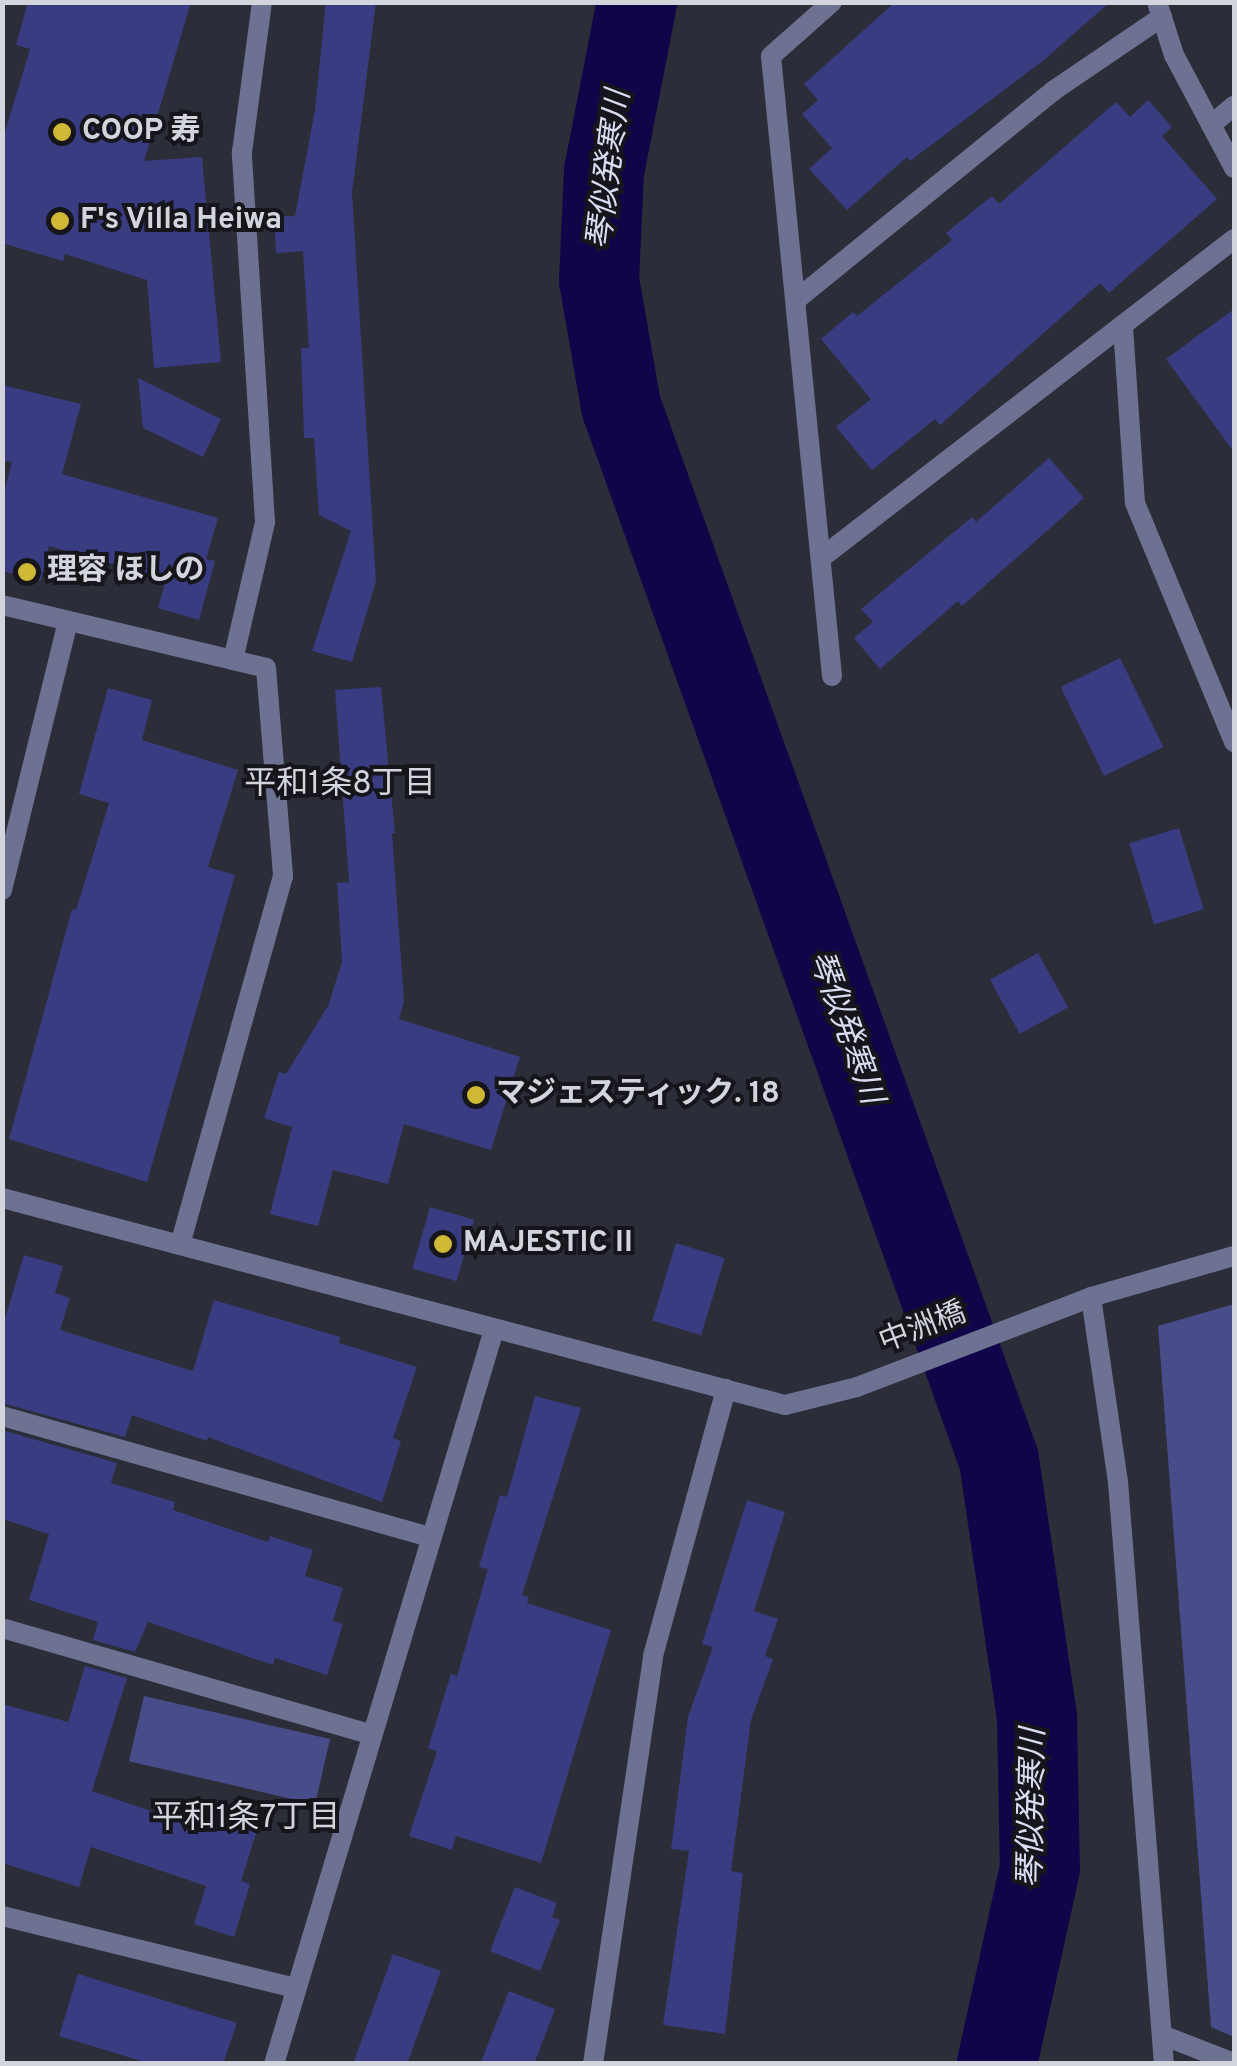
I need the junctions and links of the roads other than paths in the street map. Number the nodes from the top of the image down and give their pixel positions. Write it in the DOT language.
graph roads {
  1 [pos="262,2"];
  2 [pos="832,2"];
  3 [pos="1160,10"];
  4 [pos="1234,106"];
  5 [pos="1212,125"];
  6 [pos="1234,168"];
  7 [pos="1234,239"];
  8 [pos="796,300"];
  9 [pos="1122,326"];
  10 [pos="821,558"];
  11 [pos="2,605"];
  12 [pos="68,621"];
  13 [pos="233,660"];
  14 [pos="832,676"];
  15 [pos="1234,742"];
  16 [pos="2,890"];
  17 [pos="2,1198"];
  18 [pos="180,1245"];
  19 [pos="1234,1256"];
  20 [pos="1092,1298"];
  21 [pos="494,1330"];
  22 [pos="726,1389"];
  23 [pos="2,1416"];
  24 [pos="430,1537"];
  25 [pos="2,1628"];
  26 [pos="370,1734"];
  27 [pos="2,1916"];
  28 [pos="296,1988"];
  29 [pos="1162,2034"];
  30 [pos="1234,2063"];
  31 [pos="274,2064"];
  32 [pos="594,2064"];
  33 [pos="1164,2064"];
  1 -- 13 [label="street"];
  2 -- 8 [label="street"];
  3 -- 5 [label="street"];
  3 -- 8 [label="street"];
  4 -- 5 [label="street"];
  5 -- 6 [label="street"];
  7 -- 9 [label="street"];
  8 -- 10 [label="street"];
  9 -- 10 [label="street"];
  9 -- 15 [label="street"];
  10 -- 14 [label="street"];
  11 -- 12 [label="street"];
  12 -- 13 [label="street"];
  12 -- 16 [label="street"];
  13 -- 18 [label="street"];
  17 -- 18 [label="street, 中洲橋"];
  18 -- 21 [label="street, 中洲橋"];
  19 -- 20 [label="street, 中洲橋"];
  20 -- 22 [label="street, 中洲橋"];
  20 -- 29 [label="street"];
  21 -- 22 [label="street, 中洲橋"];
  21 -- 24 [label="street"];
  22 -- 32 [label="street"];
  23 -- 24 [label="street"];
  24 -- 26 [label="street"];
  25 -- 26 [label="street"];
  26 -- 28 [label="street"];
  27 -- 28 [label="street"];
  28 -- 31 [label="street"];
  29 -- 30 [label="street"];
  29 -- 33 [label="street"];
}
